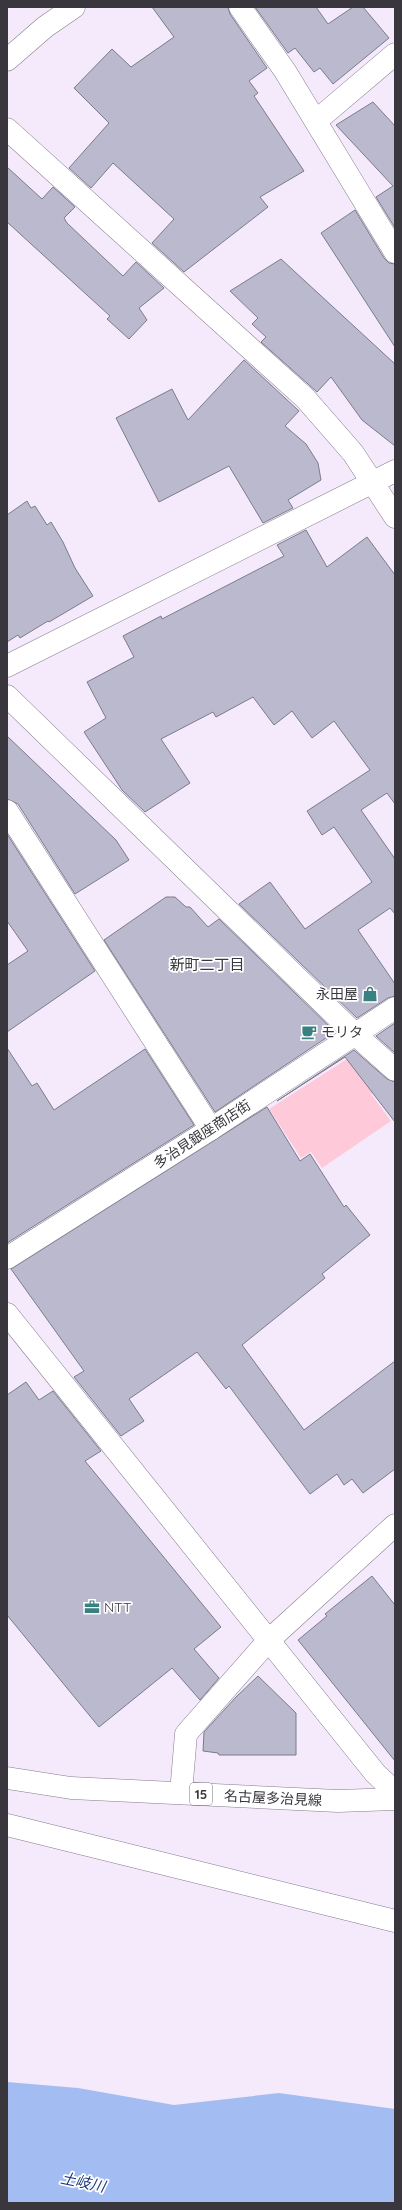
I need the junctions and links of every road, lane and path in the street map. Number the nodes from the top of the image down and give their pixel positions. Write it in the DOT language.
graph roads {
  1 [pos="74,7"];
  2 [pos="240,7"];
  3 [pos="395,54"];
  4 [pos="7,60"];
  5 [pos="316,121"];
  6 [pos="7,129"];
  7 [pos="395,252"];
  8 [pos="395,471"];
  9 [pos="373,483"];
  10 [pos="395,517"];
  11 [pos="7,666"];
  12 [pos="7,696"];
  13 [pos="7,811"];
  14 [pos="395,1008"];
  15 [pos="356,1035"];
  16 [pos="395,1070"];
  17 [pos="212,1129"];
  18 [pos="7,1258"];
  19 [pos="7,1314"];
  20 [pos="395,1525"];
  21 [pos="269,1640"];
  22 [pos="7,1778"];
  23 [pos="395,1792"];
  24 [pos="181,1793"];
  25 [pos="395,1798"];
  26 [pos="7,1824"];
  27 [pos="395,1921"];
  1 -- 4 [label="street"];
  2 -- 5 [label="street"];
  3 -- 5 [label="street"];
  5 -- 7 [label="street"];
  6 -- 9 [label="street"];
  8 -- 9 [label="street"];
  9 -- 10 [label="street"];
  9 -- 11 [label="street"];
  12 -- 15 [label="street"];
  13 -- 17 [label="street"];
  14 -- 15 [label="street, 多治見銀座商店街"];
  15 -- 16 [label="street"];
  15 -- 17 [label="street, 多治見銀座商店街"];
  17 -- 18 [label="street, 多治見銀座商店街"];
  19 -- 21 [label="street"];
  20 -- 21 [label="street"];
  21 -- 23 [label="street"];
  21 -- 24 [label="street"];
  22 -- 24 [label="street, 名古屋多治見線 / 15"];
  24 -- 25 [label="street, 名古屋多治見線 / 15"];
  26 -- 27 [label="street"];
}
